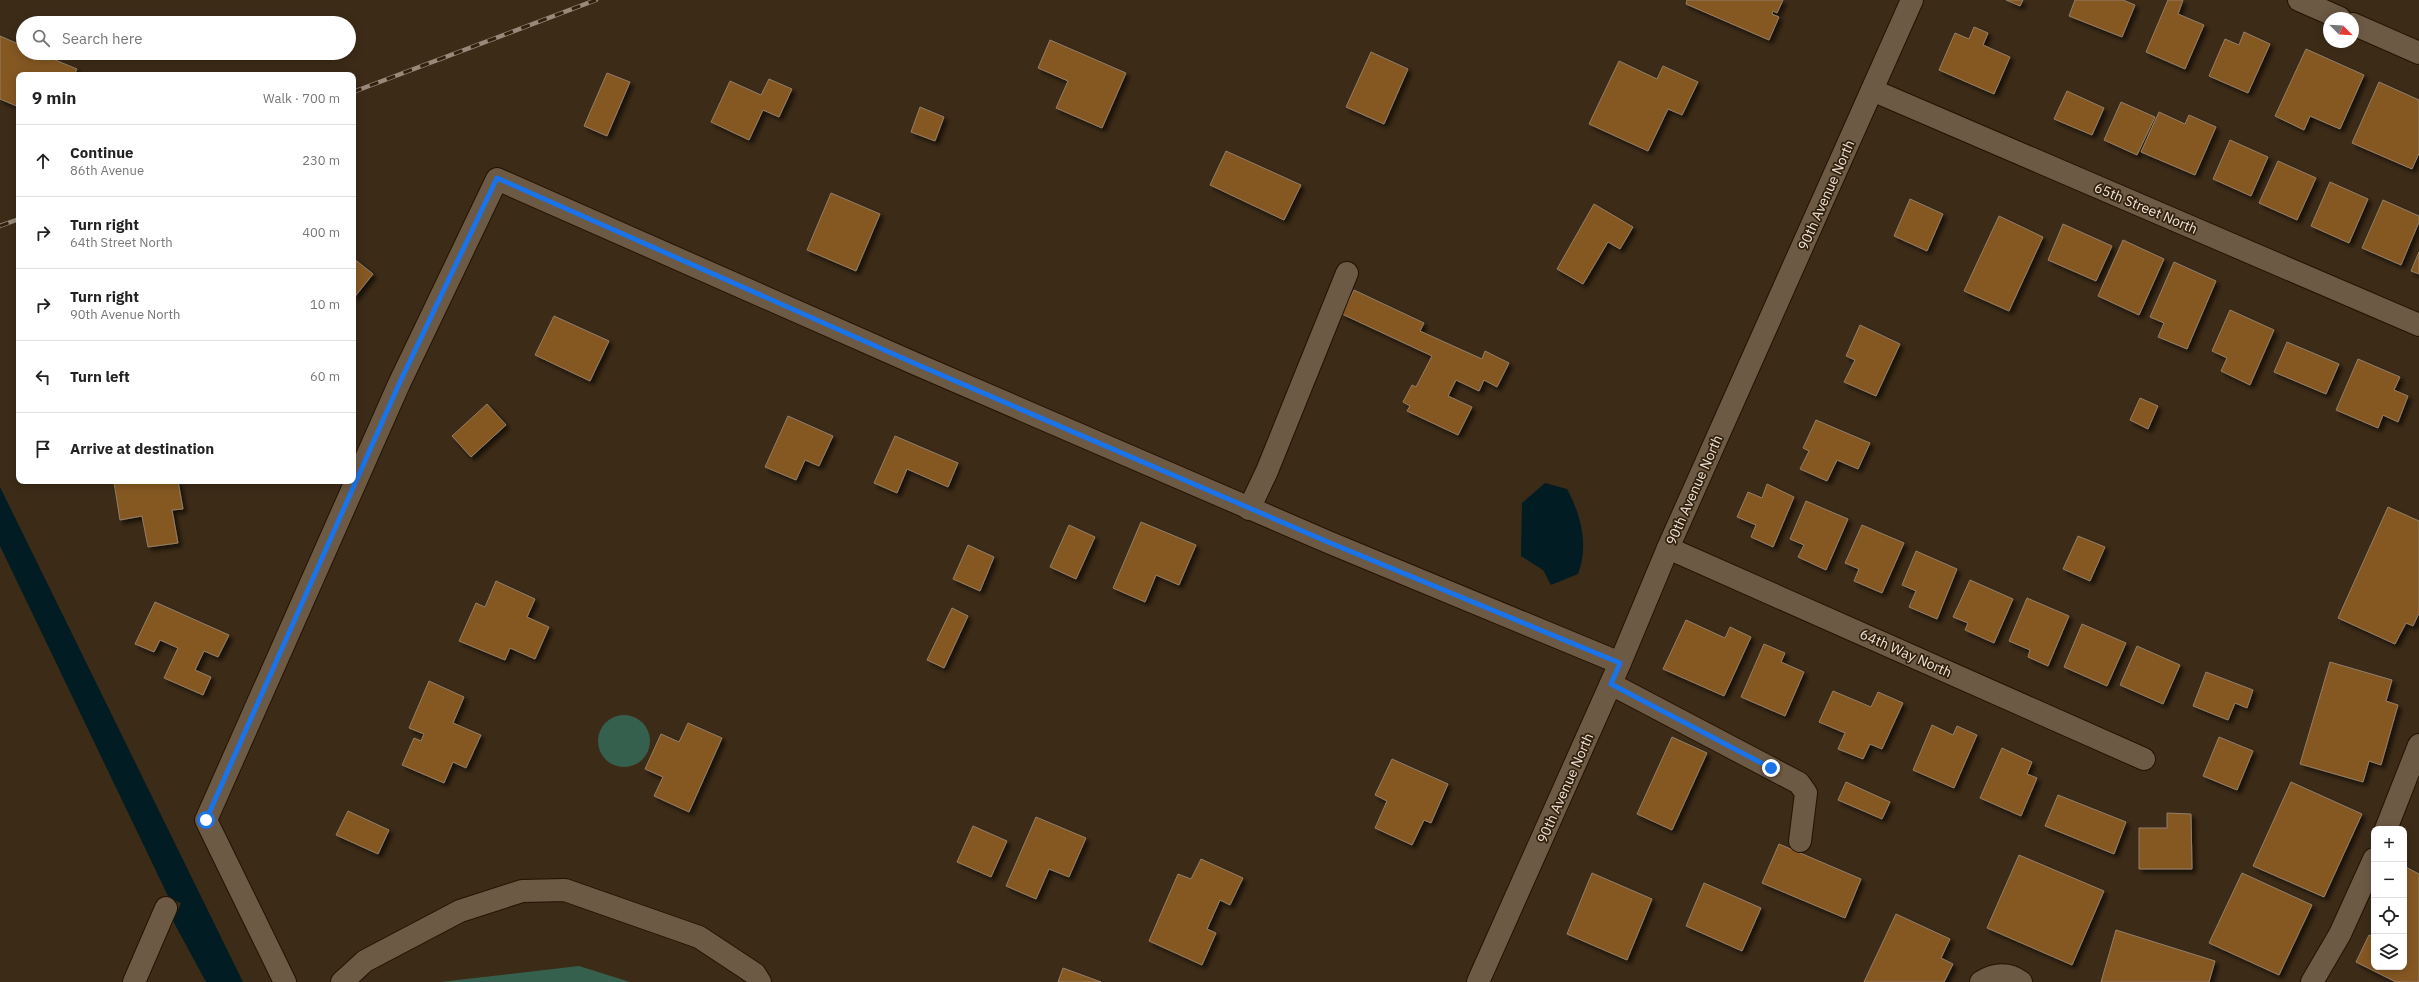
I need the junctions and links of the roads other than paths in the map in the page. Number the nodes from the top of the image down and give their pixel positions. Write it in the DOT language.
graph roads {
  1 [pos="1912,0"];
  2 [pos="2300,0"];
  3 [pos="2327,12"];
  4 [pos="2359,27"];
  5 [pos="2419,53"];
  6 [pos="1872,90"];
  7 [pos="1347,273"];
  8 [pos="2419,325"];
  9 [pos="356,481"];
  10 [pos="355,484"];
  11 [pos="1249,508"];
  12 [pos="1668,548"];
  13 [pos="1620,663"];
  14 [pos="1611,684"];
  15 [pos="2419,745"];
  16 [pos="2144,759"];
  17 [pos="2387,826"];
  18 [pos="1800,841"];
  19 [pos="2373,862"];
  20 [pos="166,908"];
  21 [pos="134,982"];
  22 [pos="285,982"];
  23 [pos="342,982"];
  24 [pos="760,982"];
  25 [pos="1478,982"];
  26 [pos="1981,982"];
  27 [pos="2021,982"];
  28 [pos="2312,982"];
  1 -- 6 [label="street, 90th Avenue North"];
  2 -- 3 [label="street"];
  4 -- 5 [label="street"];
  6 -- 8 [label="street, 65th Street North"];
  6 -- 12 [label="street, 90th Avenue North"];
  7 -- 11 [label="street"];
  9 -- 11 [label="street"];
  10 -- 22 [label="street"];
  11 -- 13 [label="street"];
  12 -- 13 [label="street, 90th Avenue North"];
  12 -- 16 [label="street, 64th Way North"];
  13 -- 14 [label="street, 90th Avenue North"];
  14 -- 18 [label="street"];
  14 -- 25 [label="street, 90th Avenue North"];
  15 -- 17 [label="street"];
  19 -- 28 [label="street"];
  20 -- 21 [label="street"];
  23 -- 24 [label="street"];
  26 -- 27 [label="street"];
}
